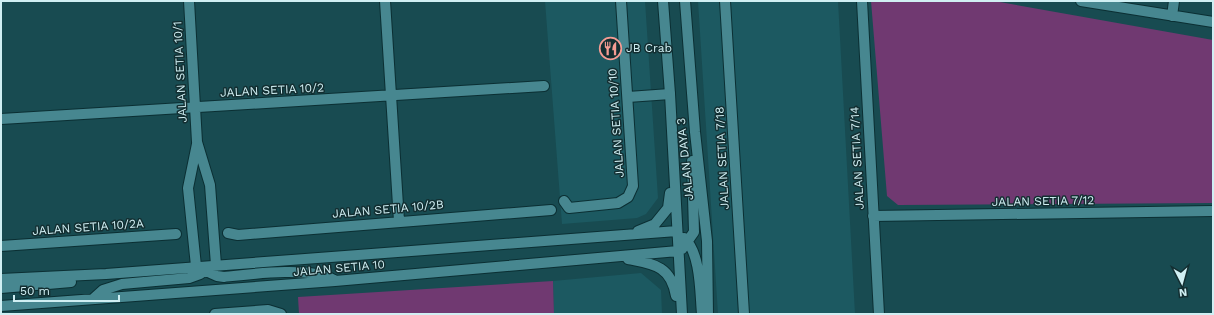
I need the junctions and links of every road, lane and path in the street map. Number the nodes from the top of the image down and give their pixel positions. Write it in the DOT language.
graph roads {
  1 [pos="189,1"];
  2 [pos="385,1"];
  3 [pos="621,1"];
  4 [pos="663,1"];
  5 [pos="685,1"];
  6 [pos="725,1"];
  7 [pos="862,1"];
  8 [pos="1081,1"];
  9 [pos="1174,1"];
  10 [pos="1172,16"];
  11 [pos="1213,22"];
  12 [pos="544,86"];
  13 [pos="670,94"];
  14 [pos="391,96"];
  15 [pos="628,97"];
  16 [pos="195,108"];
  17 [pos="1,119"];
  18 [pos="695,132"];
  19 [pos="197,142"];
  20 [pos="673,168"];
  21 [pos="564,201"];
  22 [pos="551,210"];
  23 [pos="1213,211"];
  24 [pos="873,216"];
  25 [pos="399,221"];
  26 [pos="677,231"];
  27 [pos="228,233"];
  28 [pos="176,234"];
  29 [pos="613,236"];
  30 [pos="688,241"];
  31 [pos="1,246"];
  32 [pos="678,251"];
  33 [pos="614,257"];
  34 [pos="216,265"];
  35 [pos="201,268"];
  36 [pos="106,274"];
  37 [pos="1,279"];
  38 [pos="335,281"];
  39 [pos="1,288"];
  40 [pos="93,299"];
  41 [pos="1,306"];
  42 [pos="215,314"];
  43 [pos="281,314"];
  44 [pos="681,314"];
  45 [pos="702,314"];
  46 [pos="708,314"];
  47 [pos="744,314"];
  48 [pos="878,314"];
  1 -- 16 [label="street, JALAN SETIA 10/1"];
  2 -- 14 [label="street"];
  3 -- 15 [label="street, JALAN SETIA 10/10"];
  4 -- 13 [label="street, JALAN DAYA 3"];
  5 -- 18 [label="street, JALAN DAYA 3"];
  6 -- 47 [label="street, JALAN SETIA 7/18"];
  7 -- 24 [label="street, JALAN SETIA 7/14"];
  8 -- 10 [label="street"];
  9 -- 10 [label="street"];
  10 -- 11 [label="street"];
  12 -- 14 [label="street, JALAN SETIA 10/2"];
  13 -- 15 [label="street"];
  13 -- 20 [label="street, JALAN DAYA 3"];
  14 -- 16 [label="street, JALAN SETIA 10/2"];
  14 -- 25 [label="street"];
  15 -- 21 [label="street, JALAN SETIA 10/10"];
  16 -- 17 [label="street, JALAN SETIA 10/2"];
  16 -- 19 [label="street, JALAN SETIA 10/1"];
  18 -- 30 [label="street"];
  18 -- 46 [label="street, JALAN DAYA 3"];
  19 -- 34 [label="street, JALAN SETIA 10/1"];
  19 -- 35 [label="street, JALAN SETIA 10/1"];
  20 -- 26 [label="street, JALAN DAYA 3"];
  20 -- 29 [label="street"];
  22 -- 25 [label="street, JALAN SETIA 10/2B"];
  23 -- 24 [label="street, JALAN SETIA 7/12"];
  24 -- 48 [label="street, JALAN SETIA 7/14"];
  25 -- 27 [label="street, JALAN SETIA 10/2B"];
  26 -- 29 [label="street, JALAN SETIA 10"];
  26 -- 30 [label="street"];
  26 -- 32 [label="street, JALAN DAYA 3"];
  28 -- 31 [label="street, JALAN SETIA 10/2A"];
  29 -- 34 [label="street, JALAN SETIA 10"];
  30 -- 32 [label="street"];
  30 -- 45 [label="street"];
  32 -- 33 [label="street, JALAN SETIA 10"];
  32 -- 44 [label="street, JALAN DAYA 3"];
  33 -- 38 [label="street, JALAN SETIA 10"];
  33 -- 44 [label="street"];
  34 -- 35 [label="street"];
  35 -- 36 [label="street"];
  35 -- 38 [label="street"];
  35 -- 40 [label="street"];
  36 -- 37 [label="street"];
  36 -- 39 [label="street"];
  38 -- 40 [label="street, JALAN SETIA 10"];
  40 -- 41 [label="street, JALAN SETIA 10"];
  42 -- 43 [label="street"];
}
